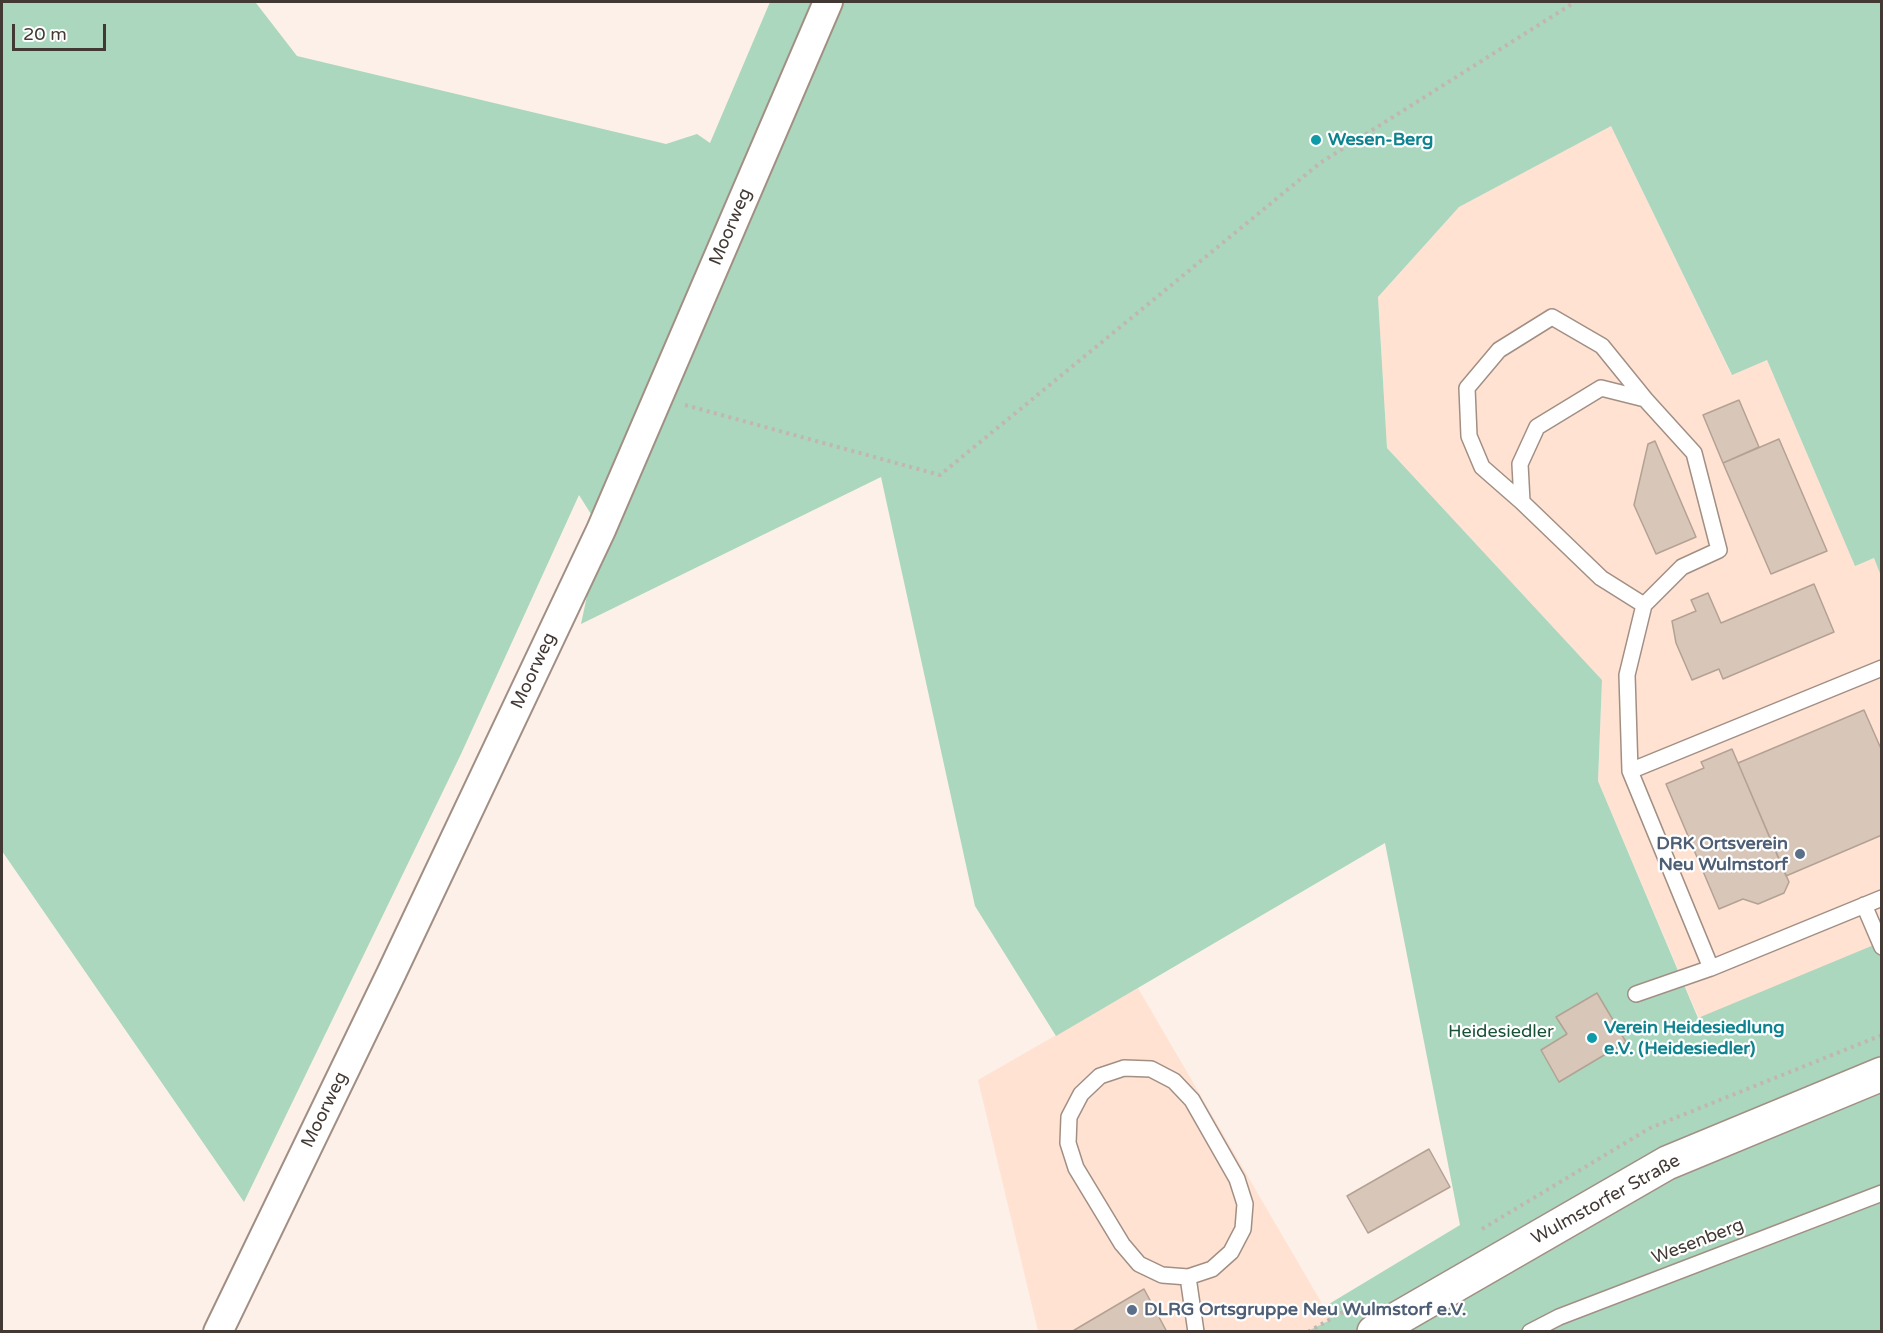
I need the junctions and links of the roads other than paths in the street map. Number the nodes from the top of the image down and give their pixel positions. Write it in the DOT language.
graph roads {
  1 [pos="828,2"];
  2 [pos="1646,399"];
  3 [pos="1522,502"];
  4 [pos="1644,605"];
  5 [pos="1881,668"];
  6 [pos="1630,771"];
  7 [pos="1881,898"];
  8 [pos="1864,905"];
  9 [pos="1881,947"];
  10 [pos="1711,968"];
  11 [pos="1636,994"];
  12 [pos="1881,1074"];
  13 [pos="1881,1193"];
  14 [pos="1188,1277"];
  15 [pos="218,1332"];
  16 [pos="1196,1332"];
  17 [pos="1374,1332"];
  18 [pos="1530,1332"];
  1 -- 15 [label="street, Moorweg"];
  2 -- 3 [label="lane"];
  2 -- 3 [label="lane"];
  2 -- 4 [label="lane"];
  3 -- 4 [label="lane"];
  4 -- 6 [label="lane"];
  5 -- 6 [label="lane"];
  6 -- 10 [label="lane"];
  7 -- 8 [label="lane"];
  8 -- 9 [label="lane"];
  8 -- 10 [label="lane"];
  10 -- 11 [label="lane"];
  12 -- 17 [label="main road, Wulmstorfer Straße"];
  13 -- 18 [label="lane, Wesenberg"];
  14 -- 14 [label="lane"];
  14 -- 16 [label="lane"];
}
